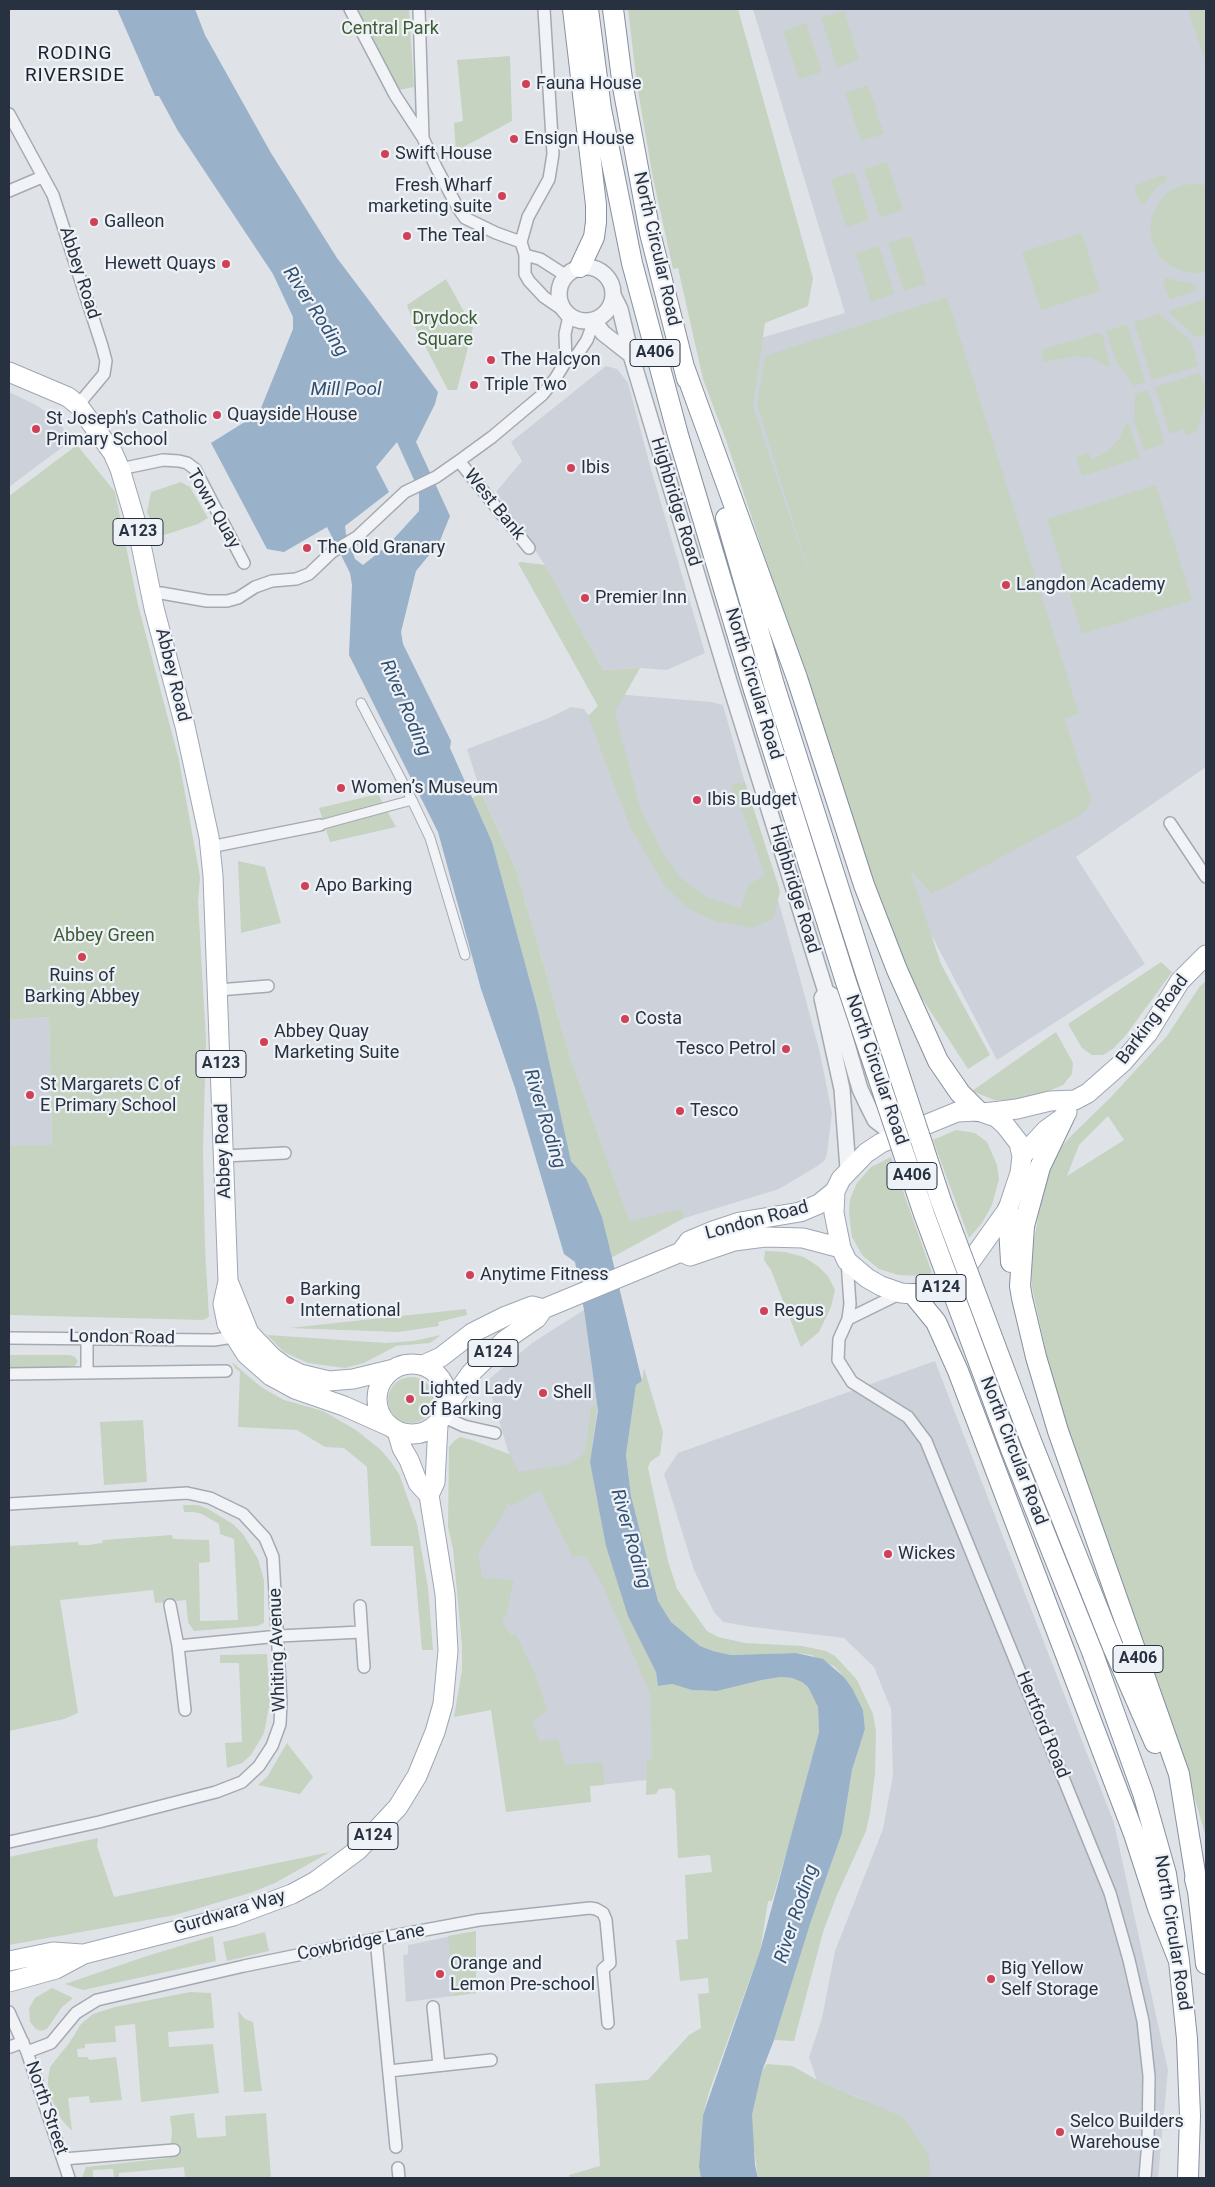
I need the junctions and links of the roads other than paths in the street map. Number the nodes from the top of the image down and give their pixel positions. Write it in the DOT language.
graph roads {
  1 [pos="350,9"];
  2 [pos="419,9"];
  3 [pos="544,9"];
  4 [pos="573,9"];
  5 [pos="588,9"];
  6 [pos="613,9"];
  7 [pos="422,105"];
  8 [pos="405,112"];
  9 [pos="9,114"];
  10 [pos="423,138"];
  11 [pos="42,177"];
  12 [pos="9,191"];
  13 [pos="521,242"];
  14 [pos="525,254"];
  15 [pos="573,271"];
  16 [pos="613,295"];
  17 [pos="566,313"];
  18 [pos="594,321"];
  19 [pos="631,355"];
  20 [pos="566,361"];
  21 [pos="9,362"];
  22 [pos="684,367"];
  23 [pos="9,372"];
  24 [pos="62,394"];
  25 [pos="78,406"];
  26 [pos="459,461"];
  27 [pos="120,469"];
  28 [pos="528,548"];
  29 [pos="244,562"];
  30 [pos="152,596"];
  31 [pos="361,703"];
  32 [pos="412,800"];
  33 [pos="1170,823"];
  34 [pos="320,825"];
  35 [pos="210,847"];
  36 [pos="1206,877"];
  37 [pos="465,955"];
  38 [pos="1206,955"];
  39 [pos="268,986"];
  40 [pos="218,990"];
  41 [pos="826,992"];
  42 [pos="1070,1108"];
  43 [pos="981,1112"];
  44 [pos="896,1136"];
  45 [pos="285,1152"];
  46 [pos="224,1156"];
  47 [pos="1022,1156"];
  48 [pos="848,1169"];
  49 [pos="836,1191"];
  50 [pos="1008,1209"];
  51 [pos="681,1252"];
  52 [pos="844,1254"];
  53 [pos="1020,1286"];
  54 [pos="907,1294"];
  55 [pos="544,1309"];
  56 [pos="848,1319"];
  57 [pos="242,1335"];
  58 [pos="9,1338"];
  59 [pos="86,1338"];
  60 [pos="423,1365"];
  61 [pos="394,1368"];
  62 [pos="226,1371"];
  63 [pos="87,1372"];
  64 [pos="9,1374"];
  65 [pos="443,1415"];
  66 [pos="394,1429"];
  67 [pos="495,1433"];
  68 [pos="429,1495"];
  69 [pos="9,1504"];
  70 [pos="170,1606"];
  71 [pos="360,1606"];
  72 [pos="361,1632"];
  73 [pos="279,1636"];
  74 [pos="178,1646"];
  75 [pos="364,1667"];
  76 [pos="185,1710"];
  77 [pos="9,1842"];
  78 [pos="1198,1892"];
  79 [pos="376,1939"];
  80 [pos="84,1954"];
  81 [pos="17,1960"];
  82 [pos="1179,1960"];
  83 [pos="1206,1964"];
  84 [pos="9,1982"];
  85 [pos="433,2007"];
  86 [pos="9,2012"];
  87 [pos="608,2023"];
  88 [pos="10,2047"];
  89 [pos="25,2047"];
  90 [pos="490,2060"];
  91 [pos="439,2065"];
  92 [pos="389,2071"];
  93 [pos="396,2146"];
  94 [pos="174,2150"];
  95 [pos="63,2159"];
  96 [pos="69,2178"];
  97 [pos="1145,2178"];
  98 [pos="1188,2178"];
  1 -- 8 [label="street"];
  2 -- 7 [label="street"];
  3 -- 13 [label="street"];
  4 -- 15 [label="highway"];
  5 -- 82 [label="highway, North Circular Road / A406, bridge"];
  6 -- 22 [label="highway, North Circular Road / A406"];
  7 -- 8 [label="street"];
  7 -- 10 [label="street"];
  8 -- 10 [label="street"];
  9 -- 11 [label="street, Abbey Road"];
  10 -- 13 [label="street"];
  11 -- 12 [label="street"];
  11 -- 25 [label="street, Abbey Road"];
  13 -- 14 [label="street"];
  14 -- 15 [label="street"];
  14 -- 17 [label="street"];
  15 -- 16 [label="street"];
  15 -- 17 [label="street"];
  16 -- 18 [label="street"];
  16 -- 19 [label="street, Highbridge Road"];
  17 -- 18 [label="street"];
  17 -- 20 [label="street"];
  18 -- 19 [label="street"];
  18 -- 20 [label="street"];
  19 -- 41 [label="street, Highbridge Road"];
  20 -- 26 [label="street"];
  21 -- 24 [label="main road, A123"];
  22 -- 43 [label="highway, A406"];
  22 -- 78 [label="highway, North Circular Road / A406, bridge"];
  23 -- 24 [label="main road, A123"];
  24 -- 25 [label="main road, A123"];
  25 -- 27 [label="main road, Abbey Road / A123"];
  26 -- 28 [label="street, West Bank"];
  26 -- 30 [label="street"];
  27 -- 29 [label="street, Town Quay"];
  27 -- 30 [label="main road, Abbey Road / A123"];
  30 -- 35 [label="main road, Abbey Road / A123"];
  31 -- 32 [label="street"];
  32 -- 34 [label="street"];
  32 -- 37 [label="street"];
  33 -- 36 [label="street"];
  34 -- 35 [label="street"];
  35 -- 40 [label="main road, Abbey Road / A123"];
  38 -- 42 [label="main road, Barking Road"];
  39 -- 40 [label="street"];
  40 -- 46 [label="main road, Abbey Road / A123"];
  41 -- 44 [label="street, Highbridge Road"];
  41 -- 48 [label="street, Highbridge Road"];
  42 -- 43 [label="main road, A124"];
  42 -- 47 [label="main road, Barking Road"];
  42 -- 53 [label="highway"];
  43 -- 44 [label="main road, A124"];
  43 -- 47 [label="main road"];
  44 -- 48 [label="main road, A124"];
  45 -- 46 [label="street"];
  46 -- 57 [label="main road, Abbey Road / A123"];
  47 -- 50 [label="main road, A124"];
  48 -- 49 [label="main road, A124"];
  49 -- 51 [label="main road, London Road / A124"];
  49 -- 52 [label="main road, A124"];
  50 -- 53 [label="highway, A406"];
  50 -- 54 [label="main road, A124"];
  51 -- 52 [label="main road, London Road / A124"];
  51 -- 55 [label="main road, London Road / A124"];
  52 -- 54 [label="main road, A124"];
  52 -- 56 [label="street, Hertford Road"];
  53 -- 78 [label="highway, A406"];
  54 -- 56 [label="street"];
  54 -- 82 [label="highway, A406"];
  55 -- 60 [label="main road, London Road / A124"];
  55 -- 65 [label="main road, London Road / A124"];
  56 -- 97 [label="street, Hertford Road"];
  57 -- 59 [label="street, London Road"];
  57 -- 61 [label="main road, A123"];
  57 -- 66 [label="main road, A123"];
  58 -- 59 [label="street, London Road"];
  59 -- 63 [label="street"];
  60 -- 61 [label="main road"];
  60 -- 65 [label="main road"];
  61 -- 66 [label="main road"];
  62 -- 63 [label="street"];
  63 -- 64 [label="street"];
  65 -- 66 [label="main road"];
  65 -- 67 [label="street"];
  65 -- 68 [label="main road, Gurdwara Way / A124"];
  66 -- 68 [label="main road, Gurdwara Way / A124"];
  68 -- 80 [label="main road, Gurdwara Way / A124"];
  69 -- 73 [label="street, Whiting Avenue"];
  70 -- 74 [label="street"];
  71 -- 72 [label="street"];
  72 -- 73 [label="street"];
  72 -- 75 [label="street"];
  73 -- 74 [label="street"];
  73 -- 77 [label="street, Whiting Avenue"];
  74 -- 76 [label="street"];
  78 -- 83 [label="highway, North Circular Road / A406"];
  79 -- 87 [label="street, Cowbridge Lane"];
  79 -- 89 [label="street, Cowbridge Lane"];
  79 -- 92 [label="street"];
  80 -- 81 [label="main road, Gurdwara Way / A124"];
  80 -- 84 [label="main road, Gurdwara Way / A124"];
  82 -- 98 [label="highway, North Circular Road / A406"];
  85 -- 91 [label="street"];
  86 -- 89 [label="street, North Street"];
  88 -- 89 [label="street, Cowbridge Lane"];
  89 -- 95 [label="street, North Street"];
  90 -- 91 [label="street"];
  91 -- 92 [label="street"];
  92 -- 93 [label="street"];
  94 -- 95 [label="street"];
  95 -- 96 [label="street, North Street"];
}
